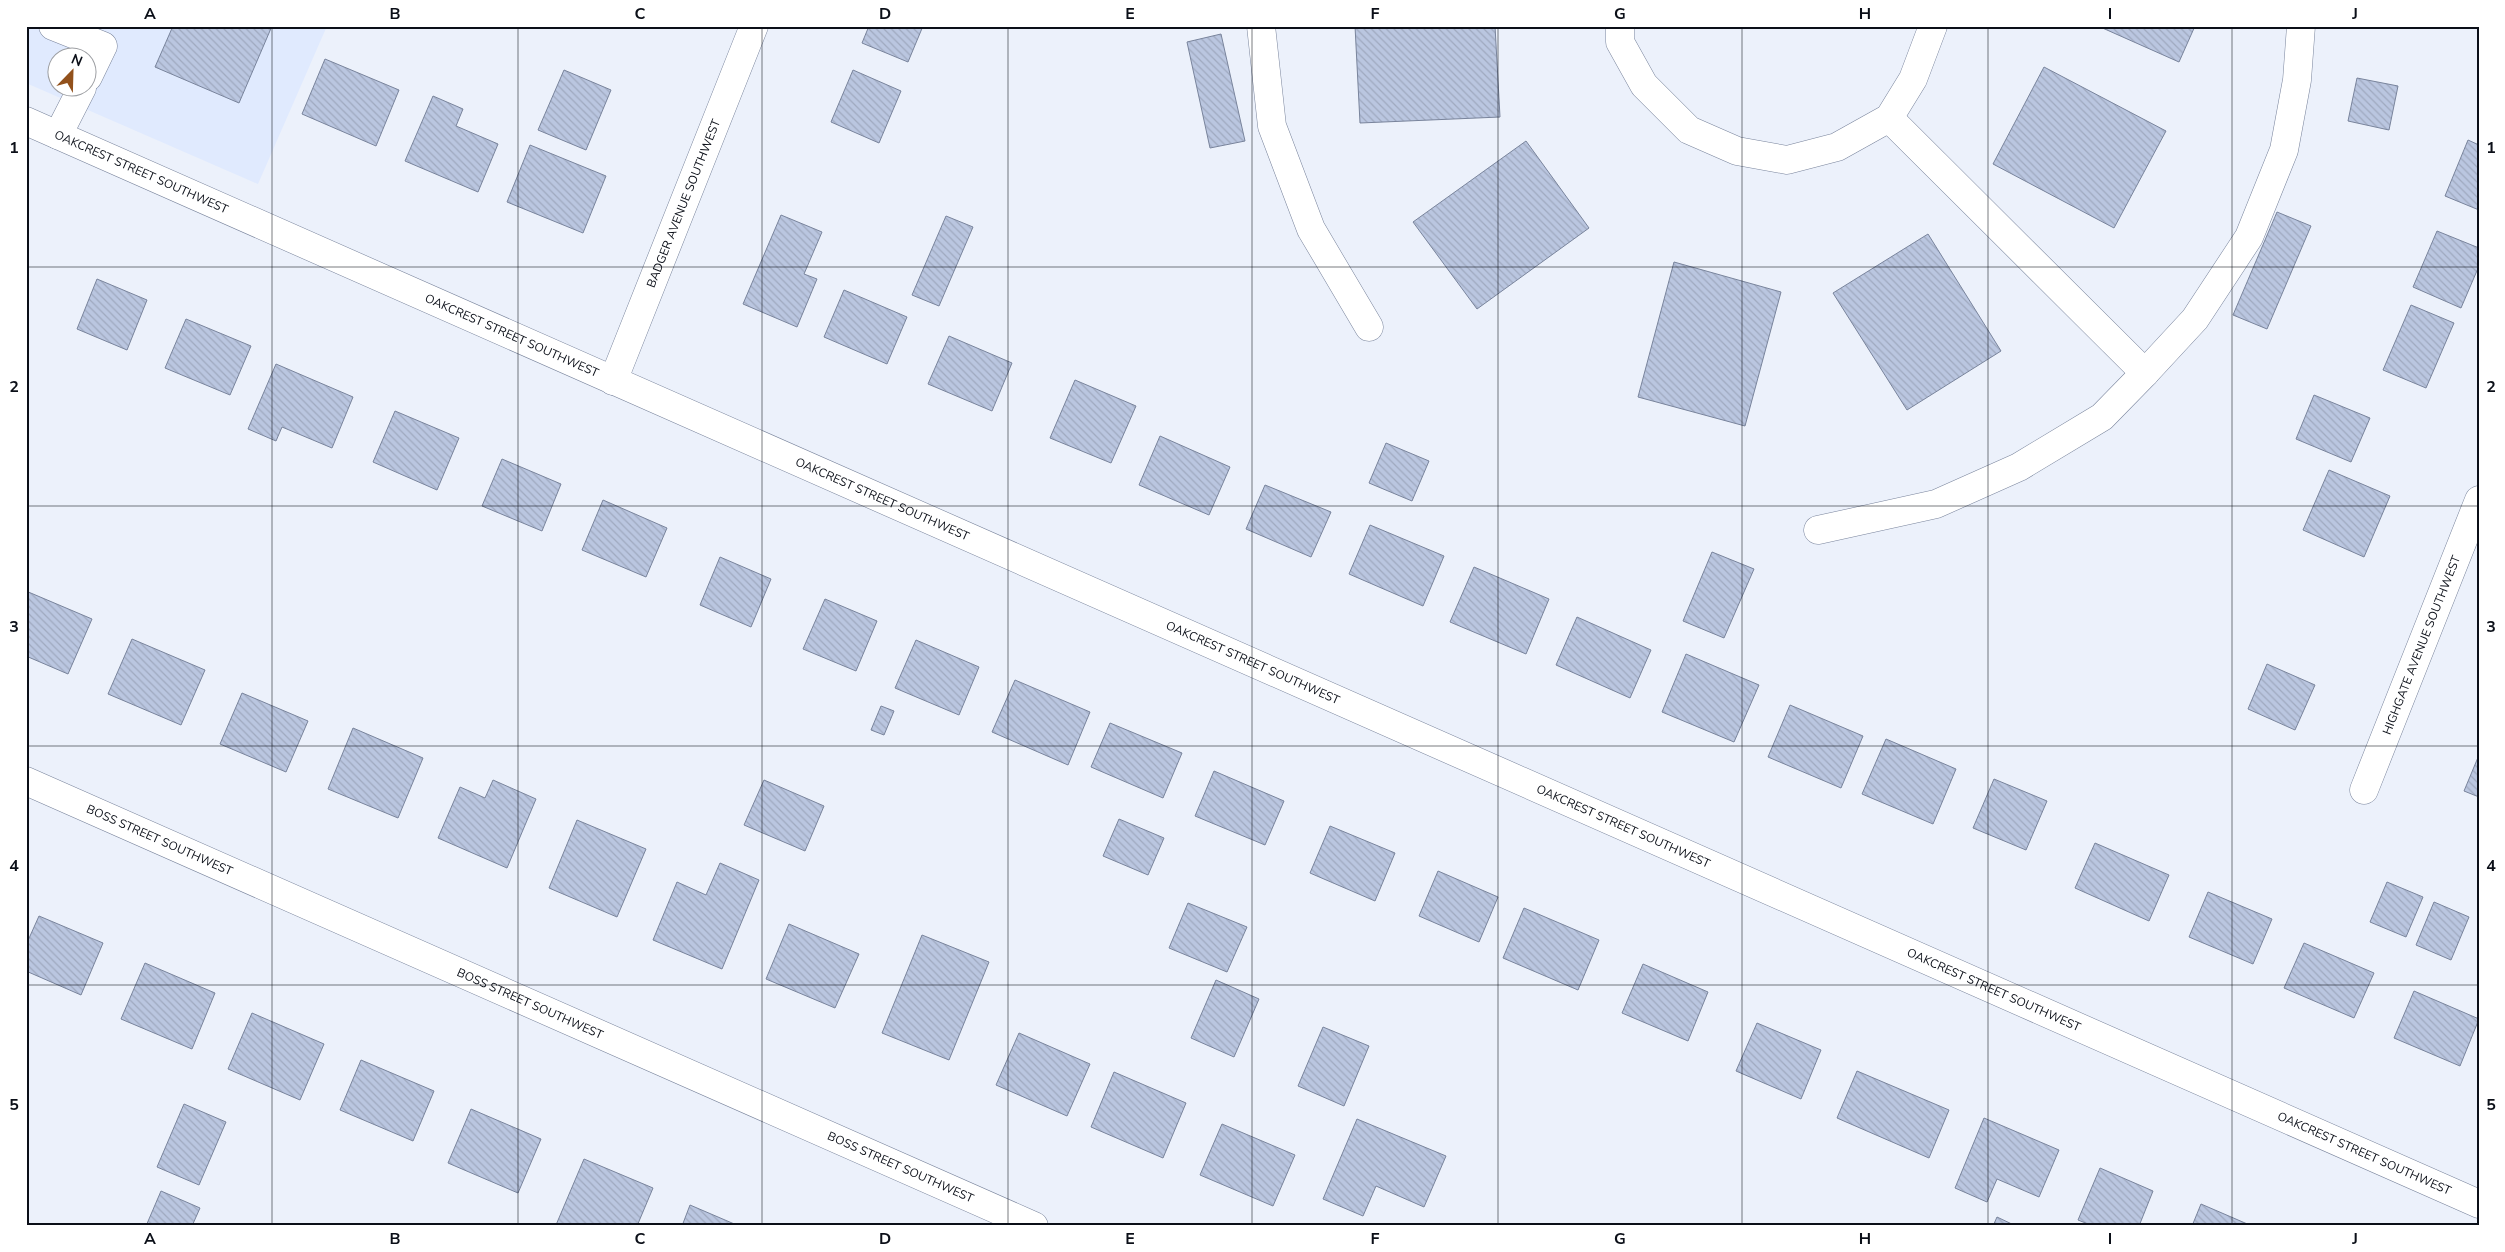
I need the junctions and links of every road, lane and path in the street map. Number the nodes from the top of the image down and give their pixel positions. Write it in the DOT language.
graph roads {
  1 [pos="53,26"];
  2 [pos="754,26"];
  3 [pos="1261,26"];
  4 [pos="1620,26"];
  5 [pos="1933,26"];
  6 [pos="2301,26"];
  7 [pos="108,36"];
  8 [pos="98,56"];
  9 [pos="77,98"];
  10 [pos="1889,118"];
  11 [pos="26,121"];
  12 [pos="58,135"];
  13 [pos="1369,328"];
  14 [pos="2145,373"];
  15 [pos="613,381"];
  16 [pos="2479,500"];
  17 [pos="1818,530"];
  18 [pos="26,781"];
  19 [pos="2364,790"];
  20 [pos="2479,1204"];
  21 [pos="1034,1226"];
  1 -- 7 [label="street"];
  2 -- 15 [label="street, BADGER AVENUE SOUTHWEST"];
  3 -- 13 [label="street"];
  4 -- 10 [label="street"];
  5 -- 10 [label="street"];
  6 -- 14 [label="street"];
  7 -- 8 [label="street"];
  9 -- 12 [label="street"];
  10 -- 14 [label="street"];
  11 -- 12 [label="street, OAKCREST STREET SOUTHWEST"];
  12 -- 15 [label="street, OAKCREST STREET SOUTHWEST"];
  14 -- 17 [label="street"];
  15 -- 20 [label="street, OAKCREST STREET SOUTHWEST"];
  16 -- 19 [label="street, HIGHGATE AVENUE SOUTHWEST"];
  18 -- 21 [label="street, BOSS STREET SOUTHWEST"];
}
